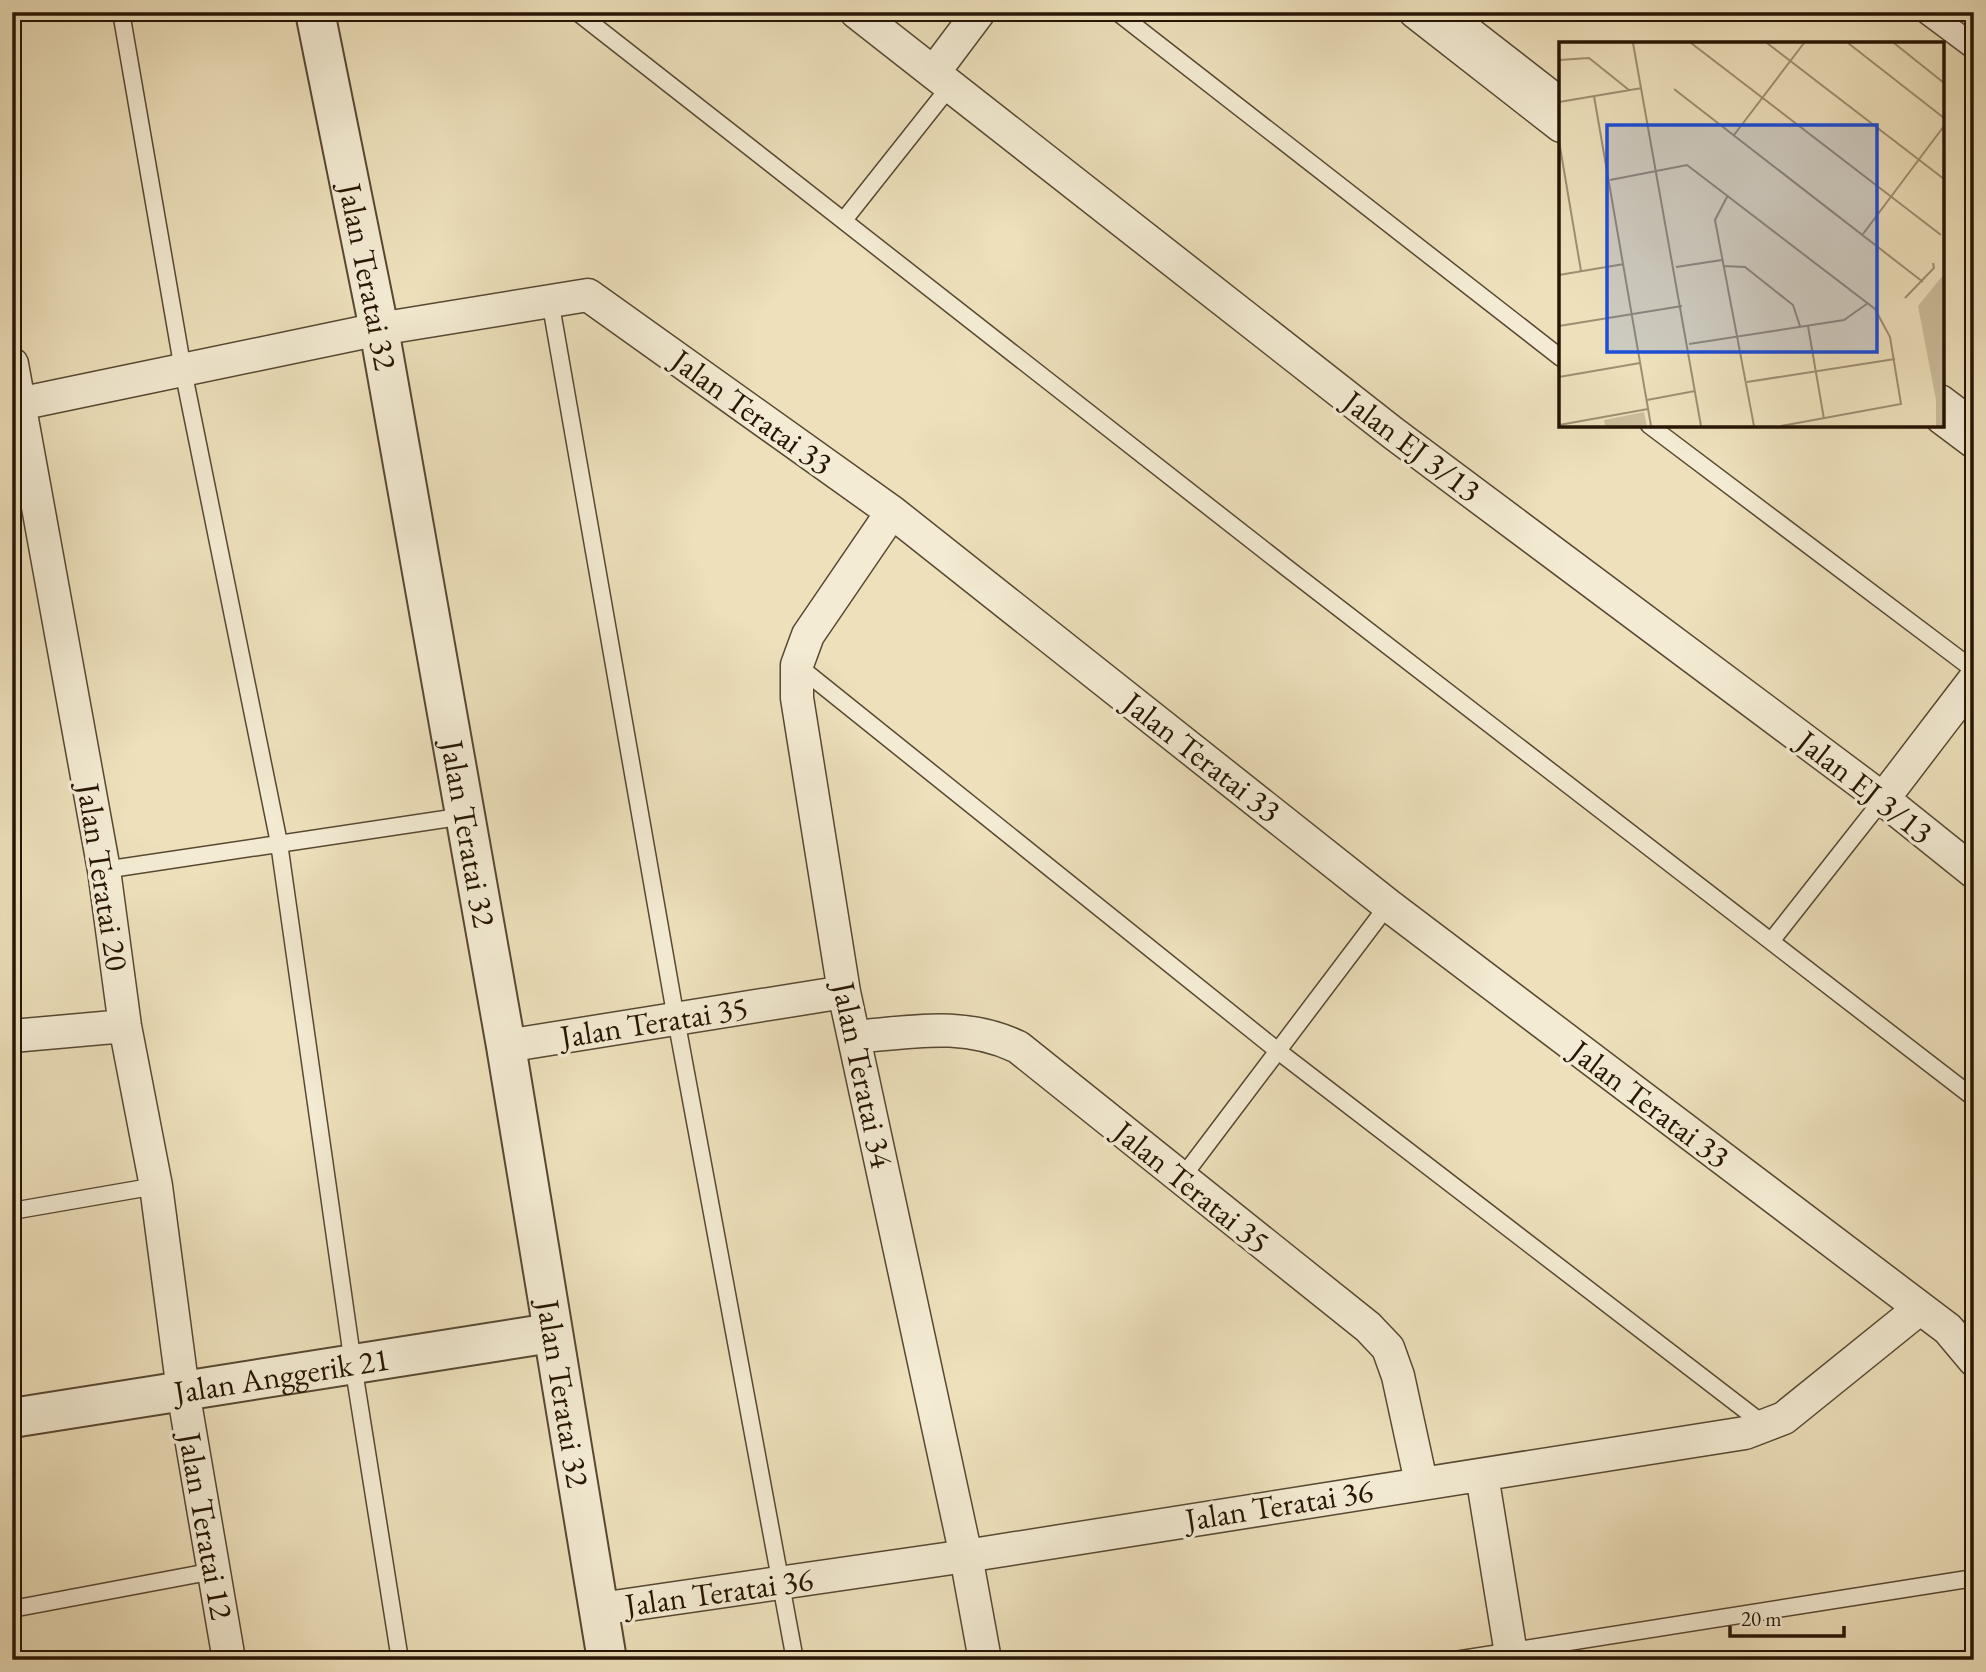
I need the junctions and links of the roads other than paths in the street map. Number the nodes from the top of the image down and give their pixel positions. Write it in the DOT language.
graph roads {
  1 [pos="121,12"];
  2 [pos="315,12"];
  3 [pos="577,12"];
  4 [pos="856,12"];
  5 [pos="978,12"];
  6 [pos="1116,12"];
  7 [pos="1415,12"];
  8 [pos="1449,12"];
  9 [pos="1927,12"];
  10 [pos="1974,47"];
  11 [pos="942,78"];
  12 [pos="1559,97"];
  13 [pos="1559,124"];
  14 [pos="844,220"];
  15 [pos="550,300"];
  16 [pos="379,329"];
  17 [pos="1559,356"];
  18 [pos="12,364"];
  19 [pos="183,370"];
  20 [pos="1944,398"];
  21 [pos="16,405"];
  22 [pos="1944,420"];
  23 [pos="1974,421"];
  24 [pos="1652,427"];
  25 [pos="1974,442"];
  26 [pos="891,512"];
  27 [pos="797,665"];
  28 [pos="1974,670"];
  29 [pos="1974,680"];
  30 [pos="1883,799"];
  31 [pos="465,816"];
  32 [pos="279,843"];
  33 [pos="104,870"];
  34 [pos="1974,872"];
  35 [pos="1388,905"];
  36 [pos="1772,940"];
  37 [pos="844,992"];
  38 [pos="677,1019"];
  39 [pos="125,1026"];
  40 [pos="12,1036"];
  41 [pos="854,1037"];
  42 [pos="506,1046"];
  43 [pos="1278,1051"];
  44 [pos="1974,1098"];
  45 [pos="1181,1179"];
  46 [pos="156,1186"];
  47 [pos="12,1211"];
  48 [pos="1919,1309"];
  49 [pos="551,1333"];
  50 [pos="1974,1360"];
  51 [pos="353,1364"];
  52 [pos="183,1391"];
  53 [pos="12,1418"];
  54 [pos="1767,1427"];
  55 [pos="1482,1475"];
  56 [pos="1420,1482"];
  57 [pos="966,1556"];
  58 [pos="214,1571"];
  59 [pos="1974,1578"];
  60 [pos="782,1583"];
  61 [pos="12,1608"];
  62 [pos="600,1609"];
  63 [pos="1511,1655"];
  64 [pos="229,1660"];
  65 [pos="400,1660"];
  66 [pos="607,1660"];
  67 [pos="795,1660"];
  68 [pos="985,1660"];
  69 [pos="1455,1660"];
  1 -- 19 [label="lane"];
  2 -- 16 [label="street, Jalan Teratai 32"];
  3 -- 14 [label="lane"];
  4 -- 11 [label="street, Jalan EJ 3/13"];
  5 -- 11 [label="street"];
  6 -- 17 [label="lane"];
  7 -- 13 [label="street"];
  8 -- 12 [label="street"];
  9 -- 10 [label="street"];
  11 -- 14 [label="lane"];
  11 -- 30 [label="street, Jalan EJ 3/13"];
  14 -- 36 [label="lane"];
  15 -- 16 [label="street, Jalan Teratai 33"];
  15 -- 26 [label="street, Jalan Teratai 33"];
  15 -- 38 [label="lane"];
  16 -- 19 [label="street, Jalan Teratai 33"];
  16 -- 31 [label="street, Jalan Teratai 32"];
  18 -- 21 [label="street, Jalan Teratai 20"];
  19 -- 21 [label="street, Jalan Teratai 33"];
  19 -- 32 [label="lane"];
  20 -- 23 [label="street"];
  21 -- 33 [label="street, Jalan Teratai 20"];
  22 -- 25 [label="street"];
  24 -- 28 [label="lane"];
  26 -- 27 [label="street, Jalan Teratai 34"];
  26 -- 35 [label="street, Jalan Teratai 33"];
  27 -- 37 [label="street, Jalan Teratai 34"];
  27 -- 43 [label="lane"];
  29 -- 30 [label="street"];
  30 -- 34 [label="street, Jalan EJ 3/13"];
  30 -- 36 [label="lane"];
  31 -- 32 [label="lane"];
  31 -- 42 [label="street, Jalan Teratai 32"];
  32 -- 33 [label="lane"];
  32 -- 51 [label="lane"];
  33 -- 39 [label="street, Jalan Teratai 20"];
  35 -- 43 [label="lane"];
  35 -- 48 [label="street, Jalan Teratai 33"];
  36 -- 44 [label="lane"];
  37 -- 38 [label="street, Jalan Teratai 35"];
  37 -- 41 [label="street, Jalan Teratai 34"];
  38 -- 42 [label="street, Jalan Teratai 35"];
  38 -- 60 [label="lane"];
  39 -- 40 [label="street"];
  39 -- 46 [label="street, Jalan Teratai 20"];
  41 -- 45 [label="street, Jalan Teratai 35"];
  41 -- 57 [label="street, Jalan Teratai 34"];
  42 -- 49 [label="street, Jalan Teratai 32"];
  43 -- 45 [label="lane"];
  43 -- 54 [label="lane"];
  45 -- 56 [label="street, Jalan Teratai 35"];
  46 -- 47 [label="lane"];
  46 -- 52 [label="street, Jalan Teratai 20"];
  48 -- 50 [label="street, Jalan Teratai 33"];
  48 -- 54 [label="street, Jalan Teratai 36"];
  49 -- 51 [label="street, Jalan Anggerik 21"];
  49 -- 62 [label="street, Jalan Teratai 32"];
  51 -- 52 [label="street, Jalan Anggerik 21"];
  51 -- 65 [label="lane"];
  52 -- 53 [label="street, Jalan Anggerik 21"];
  52 -- 58 [label="street, Jalan Teratai 12"];
  54 -- 55 [label="street, Jalan Teratai 36"];
  55 -- 56 [label="street, Jalan Teratai 36"];
  55 -- 63 [label="street"];
  56 -- 57 [label="street, Jalan Teratai 36"];
  57 -- 60 [label="street, Jalan Teratai 36"];
  57 -- 68 [label="street, Jalan Teratai 34"];
  58 -- 61 [label="lane"];
  58 -- 64 [label="street, Jalan Teratai 12"];
  59 -- 63 [label="lane"];
  60 -- 62 [label="street, Jalan Teratai 36"];
  60 -- 67 [label="lane"];
  62 -- 66 [label="street, Jalan Teratai 32"];
  63 -- 69 [label="lane"];
}
